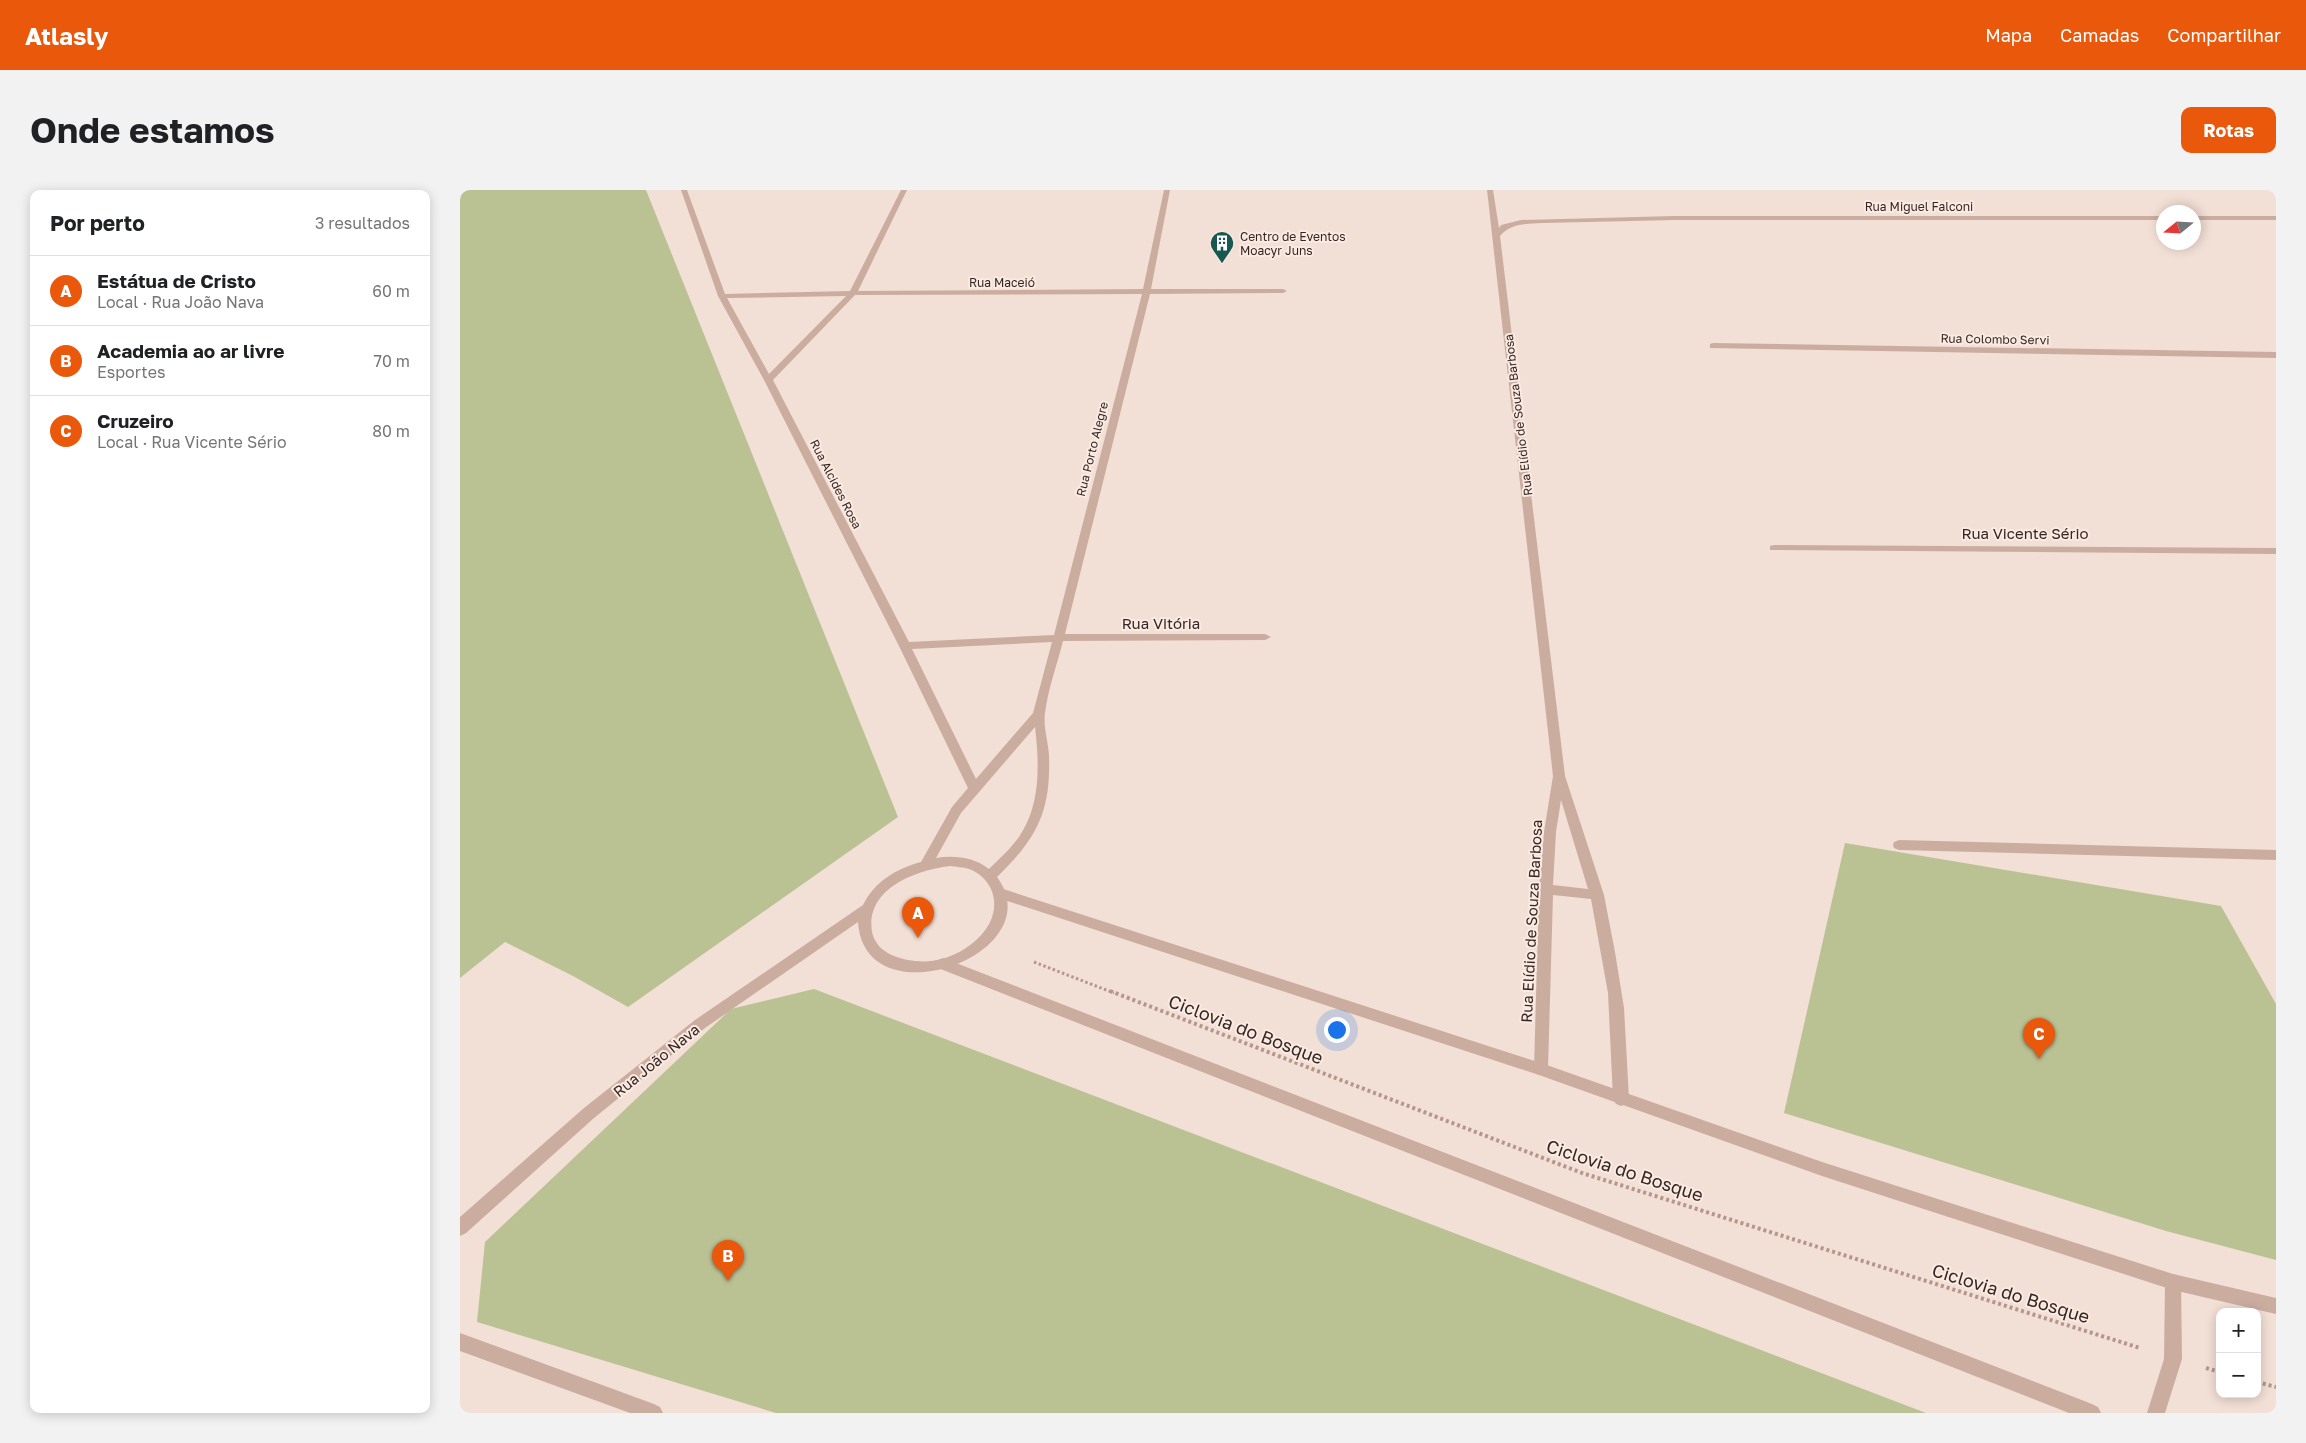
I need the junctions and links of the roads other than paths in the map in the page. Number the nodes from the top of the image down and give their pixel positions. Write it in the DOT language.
graph roads {
  1 [pos="684,190"];
  2 [pos="904,190"];
  3 [pos="1167,190"];
  4 [pos="1490,190"];
  5 [pos="2156,218"];
  6 [pos="2201,218"];
  7 [pos="2276,218"];
  8 [pos="1496,236"];
  9 [pos="1283,290"];
  10 [pos="853,293"];
  11 [pos="1146,293"];
  12 [pos="722,296"];
  13 [pos="1713,346"];
  14 [pos="2276,355"];
  15 [pos="768,380"];
  16 [pos="1774,548"];
  17 [pos="2276,551"];
  18 [pos="1265,637"];
  19 [pos="1057,638"];
  20 [pos="905,646"];
  21 [pos="1039,714"];
  22 [pos="1559,776"];
  23 [pos="974,787"];
  24 [pos="1899,845"];
  25 [pos="2276,855"];
  26 [pos="926,864"];
  27 [pos="990,876"];
  28 [pos="1546,889"];
  29 [pos="1000,893"];
  30 [pos="1597,895"];
  31 [pos="866,909"];
  32 [pos="943,964"];
  33 [pos="1541,1069"];
  34 [pos="1621,1099"];
  35 [pos="460,1228"];
  36 [pos="2173,1282"];
  37 [pos="2276,1306"];
  38 [pos="460,1342"];
  39 [pos="654,1413"];
  40 [pos="2092,1413"];
  41 [pos="2156,1413"];
  1 -- 12 [label="street, Rua Alcides Rosa"];
  2 -- 10 [label="street"];
  3 -- 11 [label="street, Rua Porto Alegre"];
  4 -- 8 [label="street, Rua Elídio de Souza Barbosa"];
  5 -- 8 [label="street, Rua Miguel Falconi"];
  6 -- 7 [label="street"];
  8 -- 22 [label="street, Rua Elídio de Souza Barbosa"];
  9 -- 11 [label="street, Rua Maceió"];
  10 -- 11 [label="street, Rua Maceió"];
  10 -- 12 [label="street, Rua Maceió"];
  10 -- 15 [label="street"];
  11 -- 19 [label="street, Rua Porto Alegre"];
  12 -- 15 [label="street, Rua Alcides Rosa"];
  13 -- 14 [label="street, Rua Colombo Servi"];
  15 -- 20 [label="street, Rua Alcides Rosa"];
  16 -- 17 [label="street, Rua Vicente Sério"];
  18 -- 19 [label="street, Rua Vitória"];
  19 -- 20 [label="street, Rua Vitória"];
  19 -- 21 [label="street, Rua Porto Alegre"];
  20 -- 23 [label="street, Rua Alcides Rosa"];
  21 -- 23 [label="street"];
  21 -- 27 [label="street"];
  22 -- 28 [label="street, Rua Elídio de Souza Barbosa"];
  22 -- 30 [label="street, Rua Elídio de Souza Barbosa"];
  23 -- 26 [label="street"];
  24 -- 25 [label="street"];
  26 -- 27 [label="street"];
  26 -- 31 [label="street"];
  27 -- 29 [label="street"];
  28 -- 30 [label="street"];
  28 -- 33 [label="street, Rua Elídio de Souza Barbosa"];
  29 -- 32 [label="street"];
  29 -- 33 [label="street"];
  30 -- 34 [label="street, Rua Elídio de Souza Barbosa"];
  31 -- 32 [label="street"];
  31 -- 35 [label="street, Rua João Nava"];
  32 -- 40 [label="street"];
  33 -- 34 [label="street"];
  34 -- 36 [label="street"];
  36 -- 37 [label="street"];
  36 -- 41 [label="street"];
  38 -- 39 [label="street"];
}
